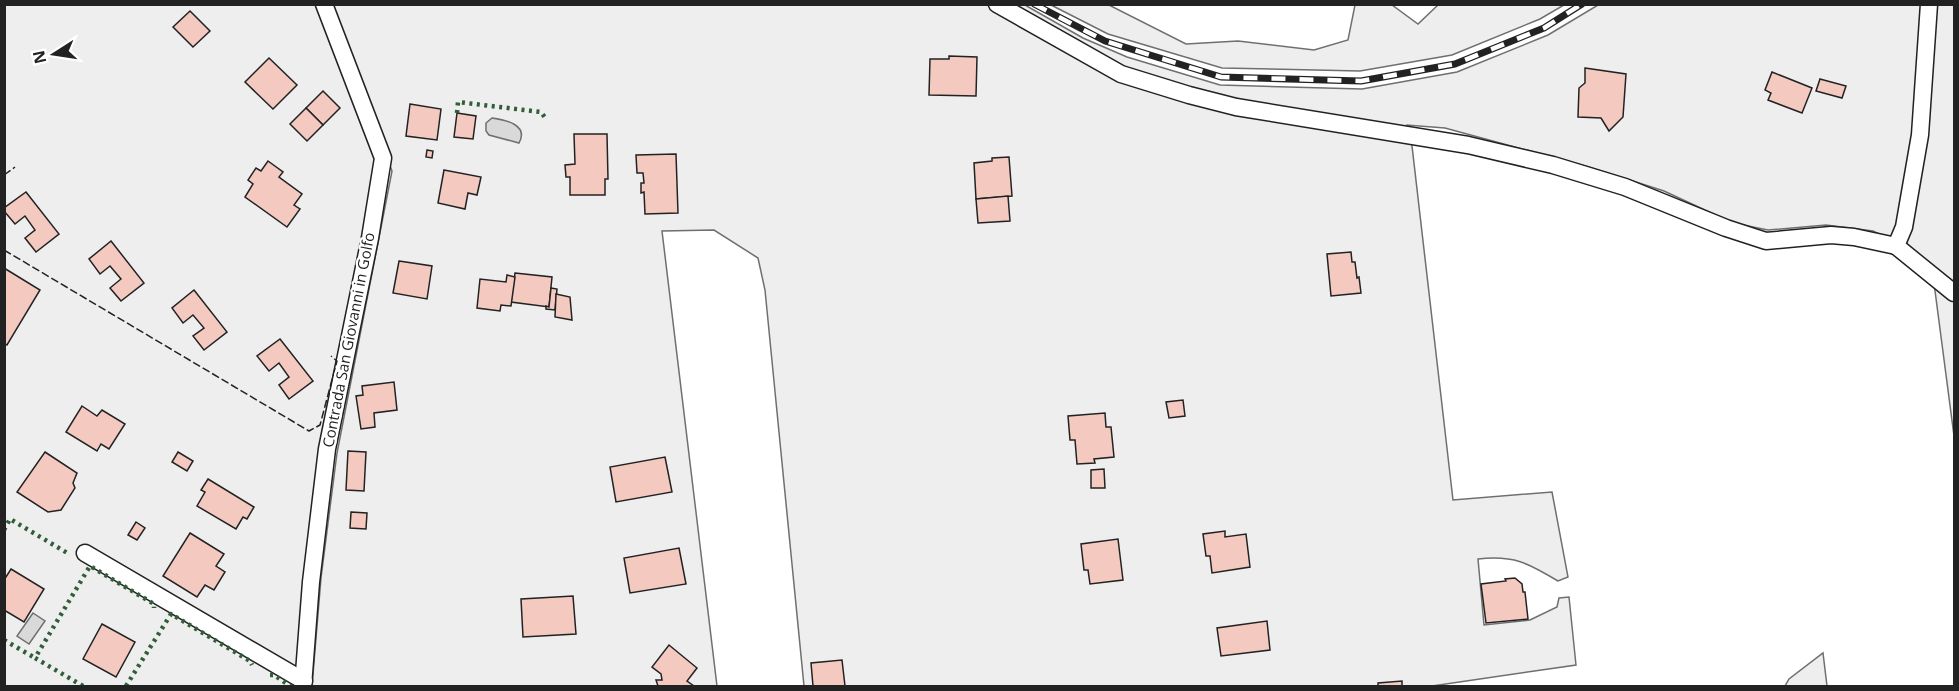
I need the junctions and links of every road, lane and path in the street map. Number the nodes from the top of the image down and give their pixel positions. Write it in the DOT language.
graph roads {
  1 [pos="324,4"];
  2 [pos="997,4"];
  3 [pos="1929,4"];
  4 [pos="1896,246"];
  5 [pos="1954,293"];
  6 [pos="85,553"];
  7 [pos="303,684"];
  1 -- 7 [label="street, Contrada San Giovanni in Golfo"];
  2 -- 4 [label="street"];
  3 -- 4 [label="street"];
  4 -- 5 [label="street"];
  6 -- 7 [label="street"];
}
